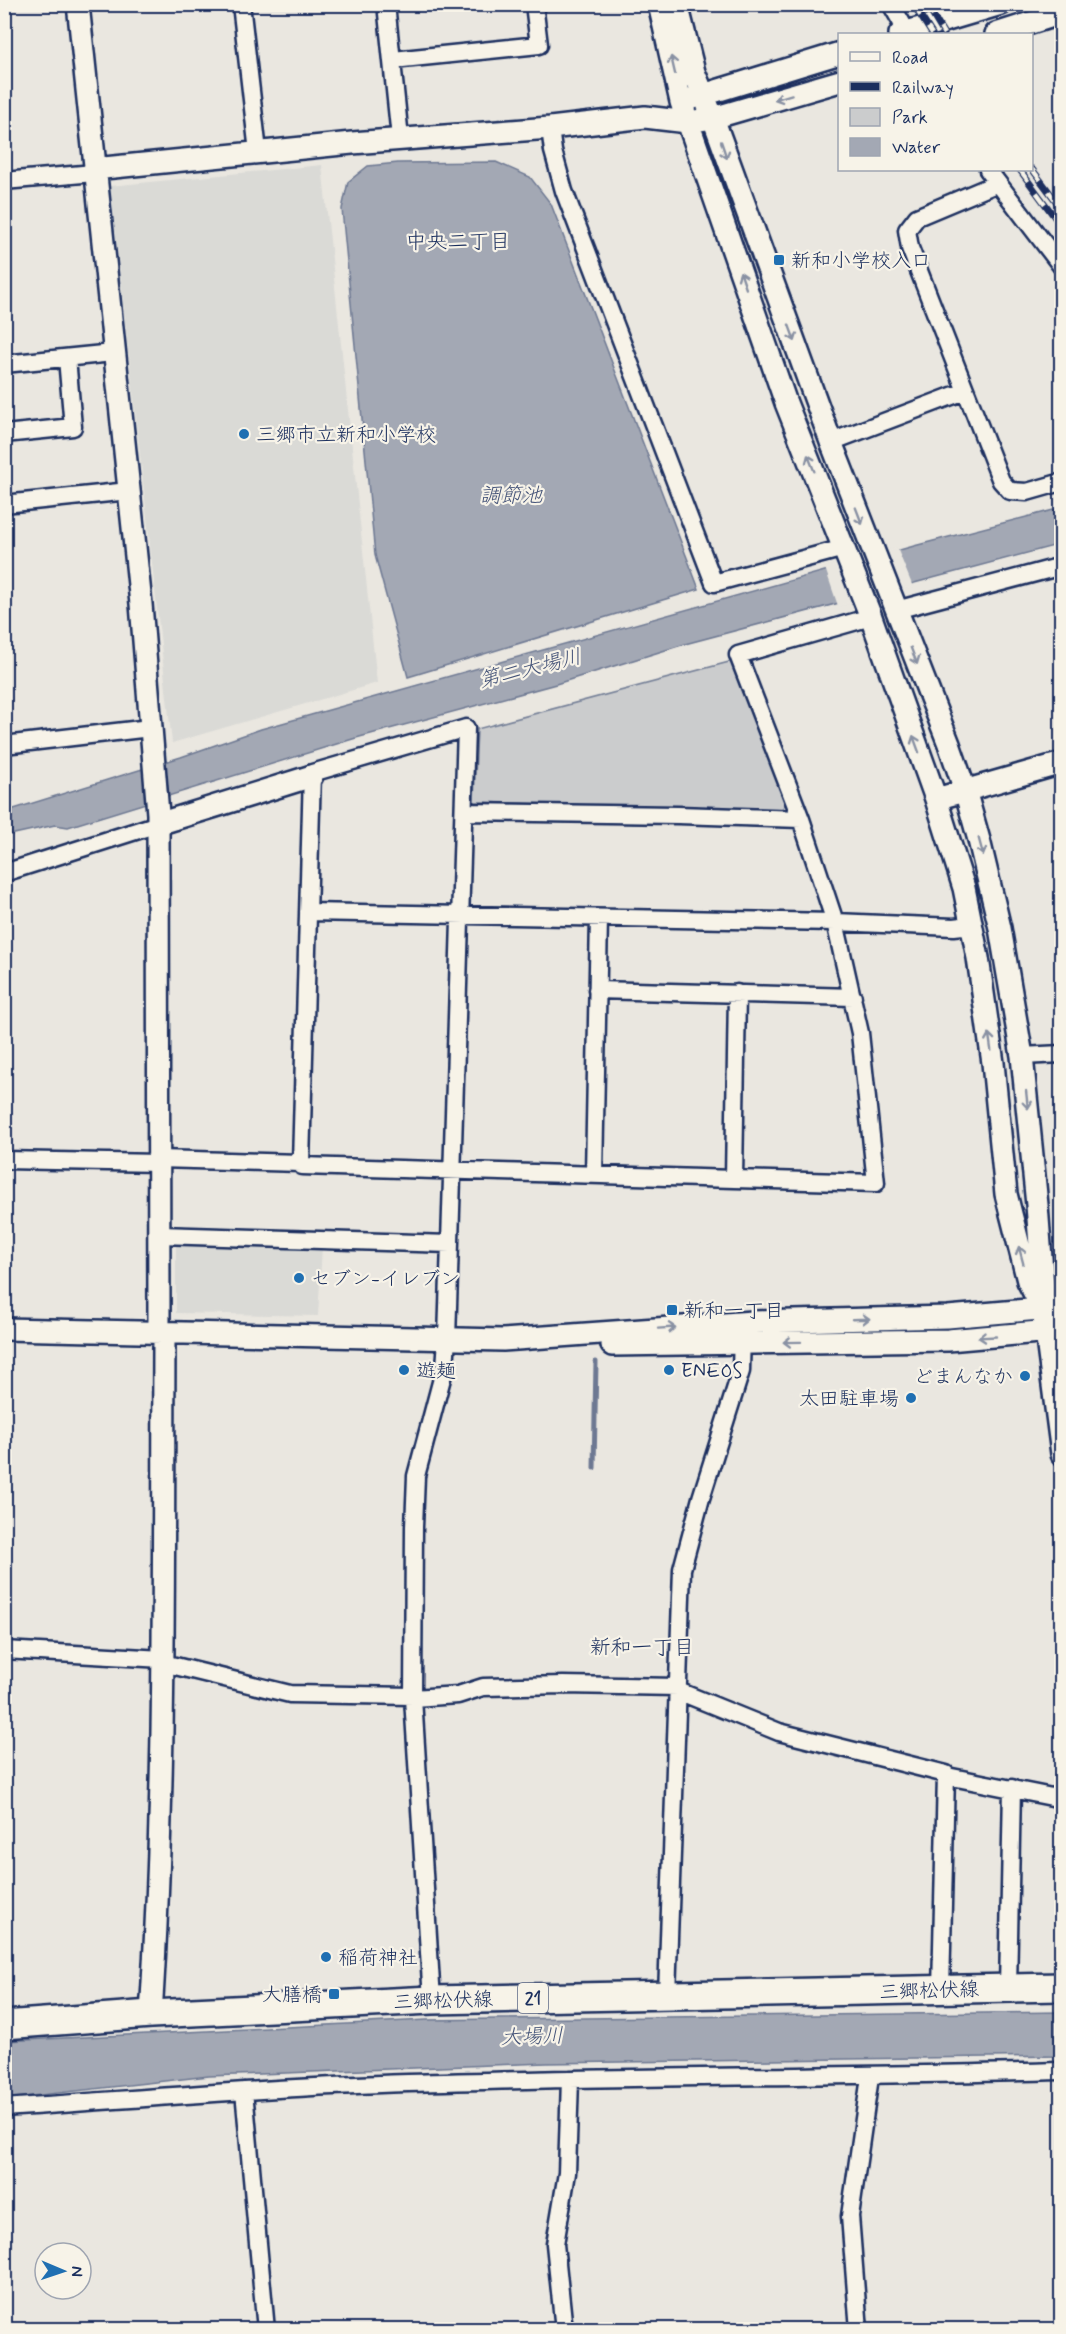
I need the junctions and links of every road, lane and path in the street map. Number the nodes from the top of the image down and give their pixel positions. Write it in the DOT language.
graph roads {
  1 [pos="78,4"];
  2 [pos="241,4"];
  3 [pos="386,4"];
  4 [pos="534,4"];
  5 [pos="659,4"];
  6 [pos="677,4"];
  7 [pos="891,4"];
  8 [pos="1001,4"];
  9 [pos="1062,13"];
  10 [pos="903,33"];
  11 [pos="999,33"];
  12 [pos="838,54"];
  13 [pos="393,60"];
  14 [pos="838,82"];
  15 [pos="702,96"];
  16 [pos="681,102"];
  17 [pos="645,117"];
  18 [pos="713,118"];
  19 [pos="688,122"];
  20 [pos="550,128"];
  21 [pos="400,138"];
  22 [pos="258,152"];
  23 [pos="94,171"];
  24 [pos="993,176"];
  25 [pos="4,181"];
  26 [pos="1062,267"];
  27 [pos="113,353"];
  28 [pos="66,358"];
  29 [pos="4,364"];
  30 [pos="965,391"];
  31 [pos="4,434"];
  32 [pos="831,442"];
  33 [pos="1062,482"];
  34 [pos="129,491"];
  35 [pos="4,504"];
  36 [pos="846,552"];
  37 [pos="1062,566"];
  38 [pos="894,606"];
  39 [pos="869,614"];
  40 [pos="150,728"];
  41 [pos="4,745"];
  42 [pos="1062,763"];
  43 [pos="312,776"];
  44 [pos="965,790"];
  45 [pos="936,799"];
  46 [pos="464,812"];
  47 [pos="158,819"];
  48 [pos="801,819"];
  49 [pos="4,873"];
  50 [pos="308,912"];
  51 [pos="460,916"];
  52 [pos="599,918"];
  53 [pos="835,922"];
  54 [pos="972,925"];
  55 [pos="597,990"];
  56 [pos="737,993"];
  57 [pos="853,997"];
  58 [pos="1062,1054"];
  59 [pos="1022,1056"];
  60 [pos="4,1160"];
  61 [pos="159,1161"];
  62 [pos="301,1163"];
  63 [pos="453,1171"];
  64 [pos="594,1174"];
  65 [pos="734,1179"];
  66 [pos="160,1235"];
  67 [pos="450,1244"];
  68 [pos="1052,1308"];
  69 [pos="4,1329"];
  70 [pos="1053,1331"];
  71 [pos="162,1332"];
  72 [pos="742,1333"];
  73 [pos="447,1339"];
  74 [pos="1062,1454"];
  75 [pos="4,1650"];
  76 [pos="163,1661"];
  77 [pos="678,1689"];
  78 [pos="413,1697"];
  79 [pos="946,1774"];
  80 [pos="1012,1788"];
  81 [pos="1062,1799"];
  82 [pos="1062,1987"];
  83 [pos="1008,1988"];
  84 [pos="941,1990"];
  85 [pos="666,1995"];
  86 [pos="432,2000"];
  87 [pos="152,2014"];
  88 [pos="4,2025"];
  89 [pos="1062,2071"];
  90 [pos="870,2077"];
  91 [pos="570,2079"];
  92 [pos="244,2091"];
  93 [pos="4,2108"];
  94 [pos="266,2330"];
  95 [pos="564,2330"];
  96 [pos="859,2330"];
  1 -- 23 [label="street"];
  2 -- 22 [label="street"];
  3 -- 13 [label="street"];
  4 -- 13 [label="street"];
  16 -- 5 [label="street, one-way"];
  6 -- 15 [label="street"];
  7 -- 10 [label="street"];
  8 -- 10 [label="street"];
  9 -- 11 [label="street"];
  12 -- 15 [label="street"];
  13 -- 21 [label="street"];
  14 -- 18 [label="street, one-way"];
  15 -- 16 [label="street"];
  15 -- 18 [label="street"];
  16 -- 17 [label="street"];
  16 -- 19 [label="street"];
  17 -- 19 [label="street"];
  17 -- 20 [label="street"];
  18 -- 19 [label="street"];
  18 -- 32 [label="street, one-way"];
  36 -- 19 [label="street, one-way"];
  20 -- 21 [label="street"];
  20 -- 36 [label="street"];
  21 -- 22 [label="street"];
  22 -- 23 [label="street"];
  23 -- 25 [label="street"];
  23 -- 27 [label="street"];
  24 -- 26 [label="street"];
  24 -- 30 [label="street"];
  27 -- 28 [label="street"];
  27 -- 34 [label="street"];
  28 -- 29 [label="street"];
  28 -- 31 [label="street"];
  30 -- 32 [label="street"];
  30 -- 33 [label="street"];
  32 -- 38 [label="street, one-way"];
  34 -- 35 [label="street"];
  34 -- 40 [label="street"];
  36 -- 39 [label="street"];
  37 -- 38 [label="street"];
  38 -- 44 [label="street, one-way"];
  45 -- 39 [label="street, one-way"];
  39 -- 48 [label="street"];
  40 -- 41 [label="street"];
  40 -- 47 [label="street"];
  42 -- 44 [label="street"];
  43 -- 46 [label="street"];
  43 -- 47 [label="street"];
  43 -- 50 [label="street"];
  44 -- 45 [label="street"];
  44 -- 59 [label="street, one-way"];
  45 -- 54 [label="street"];
  46 -- 48 [label="street"];
  46 -- 51 [label="street"];
  47 -- 49 [label="street"];
  47 -- 61 [label="street"];
  48 -- 53 [label="street"];
  50 -- 51 [label="street"];
  50 -- 62 [label="street"];
  51 -- 52 [label="street"];
  51 -- 63 [label="street"];
  52 -- 53 [label="street"];
  52 -- 55 [label="street"];
  53 -- 54 [label="street"];
  53 -- 57 [label="street"];
  68 -- 54 [label="street, one-way"];
  55 -- 56 [label="street"];
  55 -- 64 [label="street"];
  56 -- 57 [label="street"];
  56 -- 65 [label="street"];
  57 -- 65 [label="street"];
  58 -- 59 [label="street"];
  59 -- 68 [label="street, one-way"];
  60 -- 61 [label="street"];
  61 -- 62 [label="street"];
  61 -- 66 [label="street"];
  62 -- 63 [label="street"];
  63 -- 64 [label="street"];
  63 -- 67 [label="street"];
  64 -- 65 [label="street"];
  66 -- 67 [label="street"];
  66 -- 71 [label="street"];
  67 -- 73 [label="street"];
  68 -- 70 [label="street"];
  72 -- 68 [label="street, one-way"];
  69 -- 71 [label="street"];
  70 -- 72 [label="street, one-way"];
  70 -- 74 [label="street"];
  71 -- 73 [label="street"];
  71 -- 76 [label="street"];
  72 -- 73 [label="street"];
  72 -- 77 [label="street"];
  73 -- 78 [label="street"];
  75 -- 76 [label="street"];
  76 -- 78 [label="street"];
  76 -- 87 [label="street"];
  77 -- 78 [label="street"];
  77 -- 79 [label="street"];
  77 -- 85 [label="street"];
  78 -- 86 [label="street"];
  79 -- 80 [label="street"];
  79 -- 84 [label="street"];
  80 -- 81 [label="street"];
  80 -- 83 [label="street"];
  82 -- 83 [label="main road, 三郷松伏線 / 21"];
  83 -- 84 [label="main road, 三郷松伏線 / 21"];
  84 -- 85 [label="main road, 三郷松伏線 / 21"];
  85 -- 86 [label="main road, 三郷松伏線 / 21"];
  86 -- 87 [label="main road, 三郷松伏線 / 21"];
  87 -- 88 [label="main road, 三郷松伏線 / 21"];
  89 -- 90 [label="street"];
  90 -- 91 [label="street"];
  90 -- 96 [label="street"];
  91 -- 92 [label="street"];
  91 -- 95 [label="street"];
  92 -- 93 [label="street"];
  92 -- 94 [label="street"];
}
